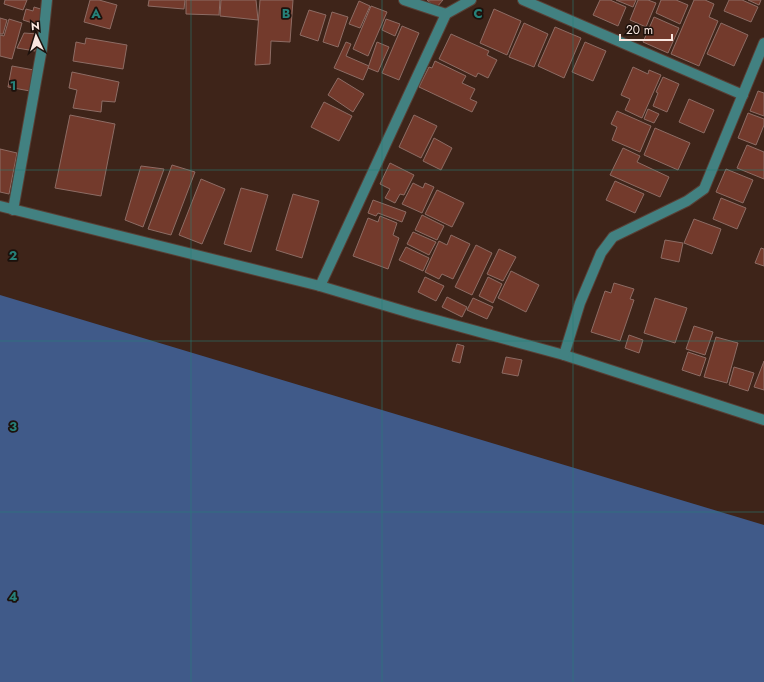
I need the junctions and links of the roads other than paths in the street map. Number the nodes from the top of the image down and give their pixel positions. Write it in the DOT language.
graph roads {
  1 [pos="47,0"];
  2 [pos="404,0"];
  3 [pos="523,0"];
  4 [pos="469,1"];
  5 [pos="446,14"];
  6 [pos="764,43"];
  7 [pos="743,95"];
  8 [pos="0,206"];
  9 [pos="13,210"];
  10 [pos="320,286"];
  11 [pos="564,355"];
  12 [pos="764,420"];
  1 -- 9 [label="street"];
  2 -- 5 [label="street"];
  3 -- 7 [label="street"];
  4 -- 5 [label="street"];
  5 -- 10 [label="street"];
  6 -- 7 [label="street"];
  7 -- 11 [label="street"];
  8 -- 9 [label="street"];
  9 -- 10 [label="street"];
  10 -- 11 [label="street"];
  11 -- 12 [label="street"];
}
